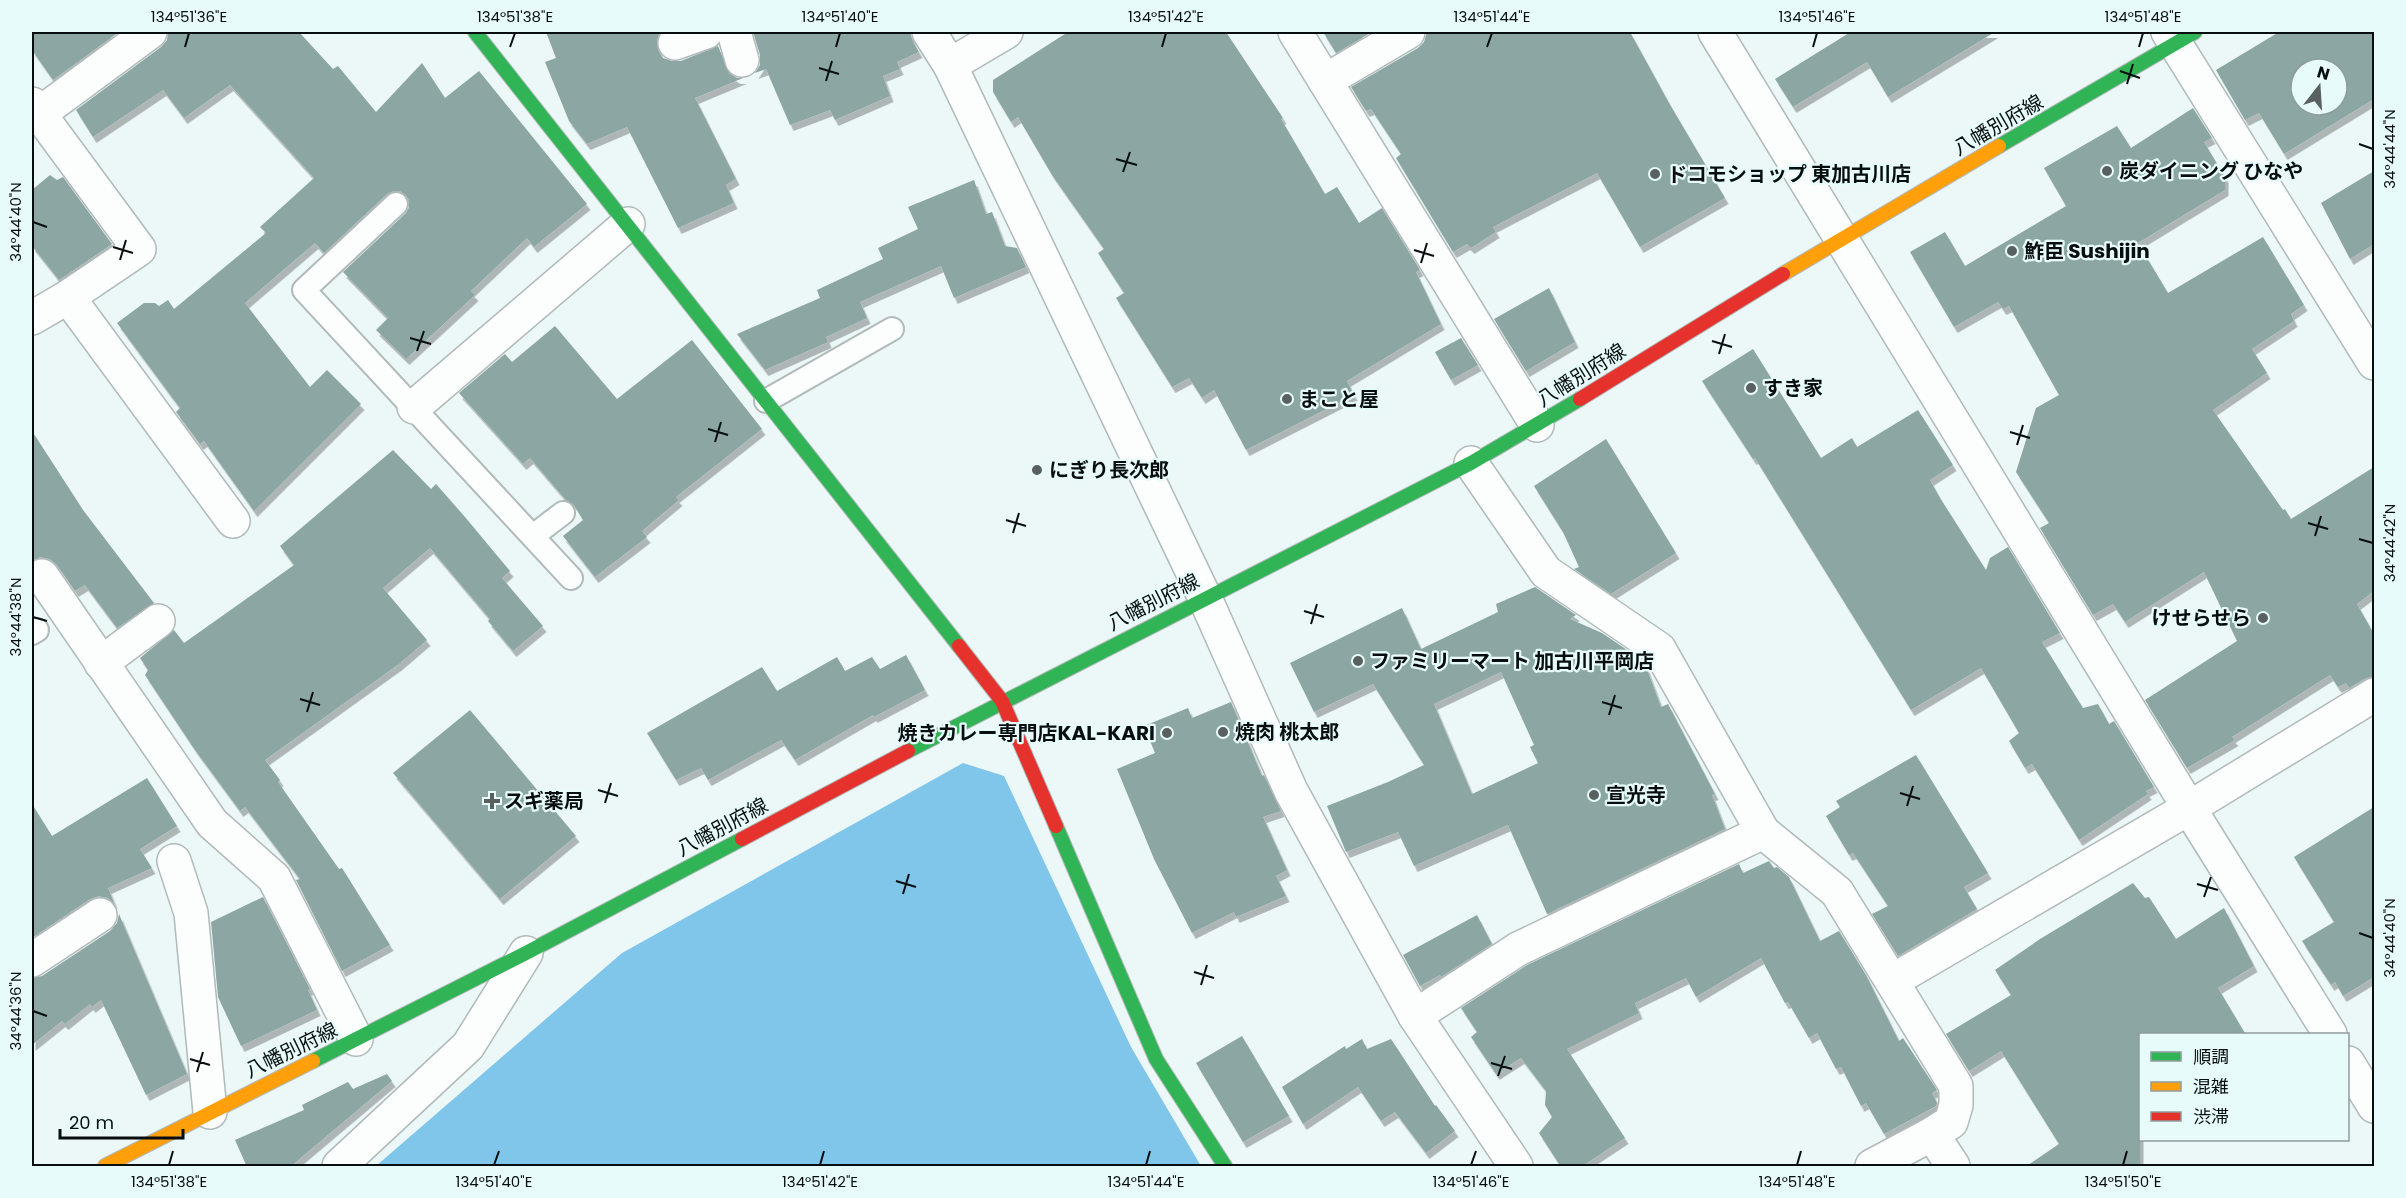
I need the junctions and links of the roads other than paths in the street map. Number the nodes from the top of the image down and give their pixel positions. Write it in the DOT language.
graph roads {
  1 [pos="150,32"];
  2 [pos="475,32"];
  3 [pos="706,32"];
  4 [pos="929,32"];
  5 [pos="1006,32"];
  6 [pos="1295,32"];
  7 [pos="1408,32"];
  8 [pos="1715,32"];
  9 [pos="2179,36"];
  10 [pos="675,43"];
  11 [pos="950,65"];
  12 [pos="1325,81"];
  13 [pos="35,109"];
  14 [pos="396,204"];
  15 [pos="628,224"];
  16 [pos="1841,239"];
  17 [pos="68,297"];
  18 [pos="32,318"];
  19 [pos="892,329"];
  20 [pos="2374,363"];
  21 [pos="766,400"];
  22 [pos="414,407"];
  23 [pos="1537,425"];
  24 [pos="1472,463"];
  25 [pos="563,513"];
  26 [pos="233,521"];
  27 [pos="533,536"];
  28 [pos="42,576"];
  29 [pos="572,578"];
  30 [pos="1205,598"];
  31 [pos="158,621"];
  32 [pos="101,663"];
  33 [pos="2374,695"];
  34 [pos="1002,701"];
  35 [pos="2189,808"];
  36 [pos="1763,832"];
  37 [pos="174,861"];
  38 [pos="100,915"];
  39 [pos="526,953"];
  40 [pos="32,960"];
  41 [pos="1892,981"];
  42 [pos="1415,1017"];
  43 [pos="2329,1033"];
  44 [pos="356,1039"];
  45 [pos="2349,1065"];
  46 [pos="2374,1106"];
  47 [pos="210,1112"];
  48 [pos="1932,1134"];
  49 [pos="105,1167"];
  50 [pos="339,1167"];
  51 [pos="1225,1167"];
  52 [pos="1516,1167"];
  53 [pos="1872,1167"];
  54 [pos="1953,1167"];
  1 -- 13 [label="street"];
  2 -- 15 [label="main road"];
  3 -- 10 [label="street"];
  4 -- 11 [label="street"];
  5 -- 11 [label="street"];
  6 -- 12 [label="street"];
  7 -- 12 [label="street"];
  8 -- 16 [label="street"];
  9 -- 16 [label="main road, 八幡別府線"];
  9 -- 20 [label="street"];
  11 -- 30 [label="street"];
  12 -- 23 [label="street"];
  13 -- 17 [label="street"];
  14 -- 22 [label="lane"];
  15 -- 21 [label="main road"];
  15 -- 22 [label="street"];
  16 -- 23 [label="main road, 八幡別府線"];
  16 -- 35 [label="street"];
  17 -- 18 [label="street"];
  17 -- 26 [label="street"];
  19 -- 21 [label="lane"];
  21 -- 34 [label="main road"];
  22 -- 27 [label="lane"];
  23 -- 24 [label="main road, 八幡別府線"];
  24 -- 30 [label="main road, 八幡別府線"];
  24 -- 36 [label="street"];
  25 -- 27 [label="lane"];
  27 -- 29 [label="lane"];
  28 -- 32 [label="street"];
  30 -- 34 [label="main road, 八幡別府線"];
  30 -- 42 [label="street"];
  31 -- 32 [label="street"];
  32 -- 44 [label="street"];
  33 -- 35 [label="street"];
  34 -- 39 [label="main road, 八幡別府線"];
  34 -- 51 [label="main road"];
  35 -- 41 [label="street"];
  35 -- 43 [label="street"];
  36 -- 41 [label="street"];
  36 -- 42 [label="street"];
  37 -- 47 [label="street"];
  38 -- 40 [label="street"];
  39 -- 44 [label="main road, 八幡別府線"];
  39 -- 50 [label="street"];
  41 -- 48 [label="street"];
  42 -- 52 [label="street"];
  44 -- 47 [label="main road, 八幡別府線"];
  45 -- 46 [label="street"];
  47 -- 49 [label="main road, 八幡別府線"];
  48 -- 53 [label="street"];
  48 -- 54 [label="street"];
}
